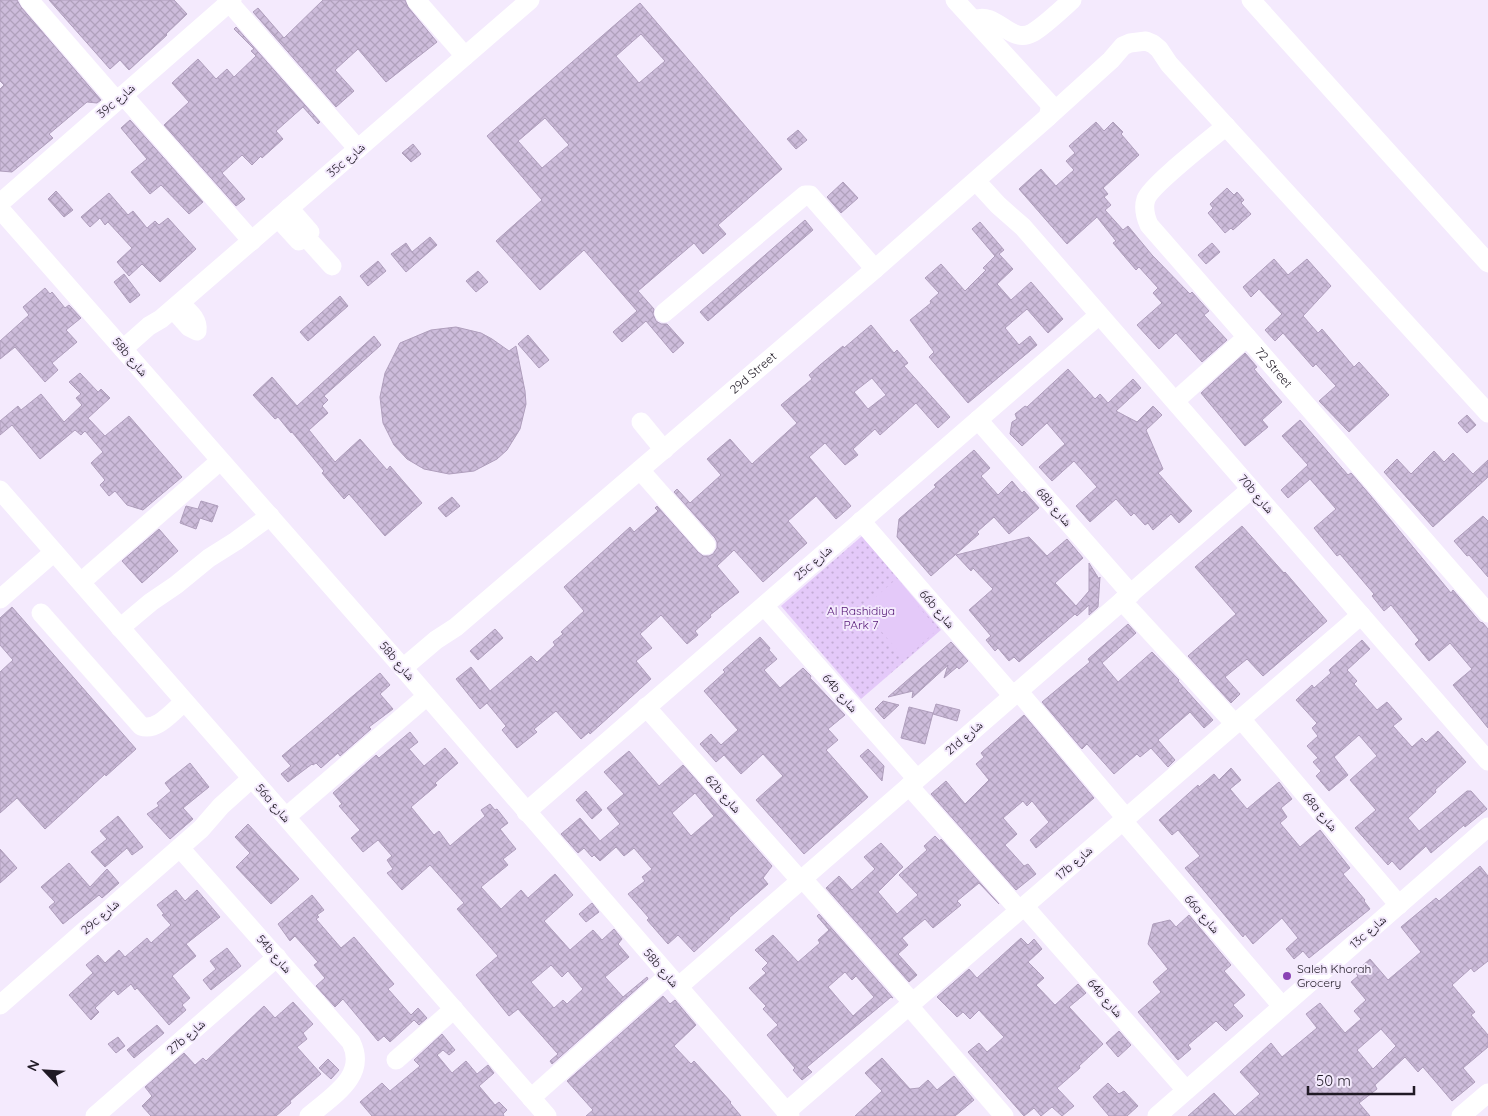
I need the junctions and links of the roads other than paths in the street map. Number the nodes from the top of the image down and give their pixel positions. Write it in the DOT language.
graph roads {
  1 [pos="29,0"];
  2 [pos="416,0"];
  3 [pos="530,0"];
  4 [pos="955,0"];
  5 [pos="1072,0"];
  6 [pos="1251,0"];
  7 [pos="229,1"];
  8 [pos="974,20"];
  9 [pos="465,56"];
  10 [pos="120,98"];
  11 [pos="1049,115"];
  12 [pos="1226,126"];
  13 [pos="358,149"];
  14 [pos="979,177"];
  15 [pos="0,203"];
  16 [pos="0,209"];
  17 [pos="284,213"];
  18 [pos="252,241"];
  19 [pos="1488,263"];
  20 [pos="332,266"];
  21 [pos="875,269"];
  22 [pos="664,313"];
  23 [pos="1099,315"];
  24 [pos="1247,337"];
  25 [pos="126,353"];
  26 [pos="1175,401"];
  27 [pos="1488,413"];
  28 [pos="978,420"];
  29 [pos="641,422"];
  30 [pos="664,450"];
  31 [pos="220,461"];
  32 [pos="640,470"];
  33 [pos="1251,489"];
  34 [pos="0,490"];
  35 [pos="265,511"];
  36 [pos="861,521"];
  37 [pos="706,546"];
  38 [pos="54,552"];
  39 [pos="80,582"];
  40 [pos="1126,598"];
  41 [pos="0,599"];
  42 [pos="764,606"];
  43 [pos="41,613"];
  44 [pos="1488,613"];
  45 [pos="1361,615"];
  46 [pos="124,632"];
  47 [pos="406,672"];
  48 [pos="1016,694"];
  49 [pos="427,696"];
  50 [pos="184,702"];
  51 [pos="646,707"];
  52 [pos="1238,722"];
  53 [pos="1488,761"];
  54 [pos="256,783"];
  55 [pos="913,783"];
  56 [pos="526,812"];
  57 [pos="286,817"];
  58 [pos="1125,819"];
  59 [pos="1488,827"];
  60 [pos="180,848"];
  61 [pos="801,879"];
  62 [pos="1399,905"];
  63 [pos="1022,908"];
  64 [pos="277,957"];
  65 [pos="673,982"];
  66 [pos="910,1004"];
  67 [pos="0,1005"];
  68 [pos="1282,1006"];
  69 [pos="454,1009"];
  70 [pos="396,1060"];
  71 [pos="1186,1090"];
  72 [pos="1488,1093"];
  73 [pos="531,1098"];
  74 [pos="788,1114"];
  75 [pos="95,1116"];
  76 [pos="309,1116"];
  77 [pos="547,1116"];
  78 [pos="1004,1116"];
  79 [pos="1157,1116"];
  80 [pos="1461,1116"];
  1 -- 10 [label="street"];
  2 -- 9 [label="street"];
  3 -- 9 [label="street, 35c شارع"];
  4 -- 8 [label="street"];
  5 -- 8 [label="street"];
  6 -- 19 [label="street"];
  7 -- 10 [label="street, 39c شارع"];
  7 -- 13 [label="street"];
  8 -- 11 [label="street"];
  9 -- 13 [label="street, 35c شارع"];
  10 -- 15 [label="street, 39c شارع"];
  10 -- 18 [label="street"];
  11 -- 12 [label="street, 29d Street"];
  11 -- 14 [label="street, 29d Street"];
  12 -- 24 [label="street, 72 Street"];
  12 -- 27 [label="street"];
  13 -- 17 [label="street, 35c شارع"];
  14 -- 21 [label="street, 29d Street"];
  14 -- 23 [label="street, 70b شارع"];
  16 -- 25 [label="street, 58b شارع"];
  17 -- 18 [label="street, 35c شارع"];
  17 -- 20 [label="street"];
  18 -- 25 [label="street, 35c شارع"];
  21 -- 22 [label="street"];
  21 -- 30 [label="street, 29d Street"];
  23 -- 26 [label="street, 70b شارع"];
  23 -- 28 [label="street, 25c شارع"];
  24 -- 26 [label="street"];
  24 -- 44 [label="street, 72 Street"];
  25 -- 31 [label="street, 58b شارع"];
  26 -- 33 [label="street, 70b شارع"];
  28 -- 36 [label="street, 25c شارع"];
  28 -- 40 [label="street, 68b شارع"];
  29 -- 30 [label="street"];
  30 -- 32 [label="street, 29d Street"];
  31 -- 35 [label="street, 58b شارع"];
  31 -- 39 [label="street"];
  32 -- 37 [label="street"];
  32 -- 47 [label="street, 29d Street"];
  33 -- 40 [label="street, 21d شارع"];
  33 -- 45 [label="street, 70b شارع"];
  34 -- 38 [label="street, 56a شارع"];
  35 -- 46 [label="street"];
  35 -- 47 [label="street, 58b شارع"];
  36 -- 42 [label="street, 25c شارع"];
  36 -- 48 [label="street, 66b شارع"];
  38 -- 39 [label="street, 56a شارع"];
  38 -- 41 [label="street"];
  39 -- 46 [label="street, 56a شارع"];
  40 -- 48 [label="street, 21d شارع"];
  40 -- 52 [label="street, 68b شارع"];
  42 -- 51 [label="street, 25c شارع"];
  42 -- 55 [label="street, 64b شارع"];
  43 -- 50 [label="street"];
  45 -- 52 [label="street, 17b شارع"];
  45 -- 53 [label="street, 70b شارع"];
  46 -- 50 [label="street, 56a شارع"];
  47 -- 49 [label="street, 58b شارع"];
  48 -- 55 [label="street, 21d شارع"];
  48 -- 58 [label="street, 66b شارع"];
  49 -- 56 [label="street, 58b شارع"];
  49 -- 57 [label="street"];
  50 -- 54 [label="street, 56a شارع"];
  51 -- 56 [label="street, 25c شارع"];
  51 -- 61 [label="street, 62b شارع"];
  52 -- 58 [label="street, 17b شارع"];
  52 -- 62 [label="street, 68a شارع"];
  54 -- 57 [label="street, 56a شارع"];
  54 -- 60 [label="street, 29c شارع"];
  55 -- 61 [label="street, 21d شارع"];
  55 -- 63 [label="street, 64b شارع"];
  56 -- 65 [label="street, 58b شارع"];
  57 -- 69 [label="street, 56a شارع"];
  58 -- 63 [label="street, 17b شارع"];
  58 -- 68 [label="street, 66a شارع"];
  59 -- 62 [label="street, 13c شارع"];
  60 -- 64 [label="street, 54b شارع"];
  60 -- 67 [label="street, 29c شارع"];
  61 -- 65 [label="street, 21d شارع"];
  61 -- 66 [label="street, 62b شارع"];
  62 -- 68 [label="street, 13c شارع"];
  63 -- 66 [label="street, 17b شارع"];
  63 -- 71 [label="street, 64b شارع"];
  64 -- 75 [label="street, 27b شارع"];
  64 -- 76 [label="street, 54b شارع"];
  65 -- 73 [label="street, 21d شارع"];
  65 -- 74 [label="street, 58b شارع"];
  66 -- 74 [label="street, 17b شارع"];
  66 -- 78 [label="street, 62b شارع"];
  68 -- 71 [label="street, 13c شارع"];
  69 -- 70 [label="street"];
  69 -- 73 [label="street, 56a شارع"];
  71 -- 79 [label="street, 13c شارع"];
  72 -- 80 [label="street"];
  73 -- 77 [label="street, 56a شارع"];
}
